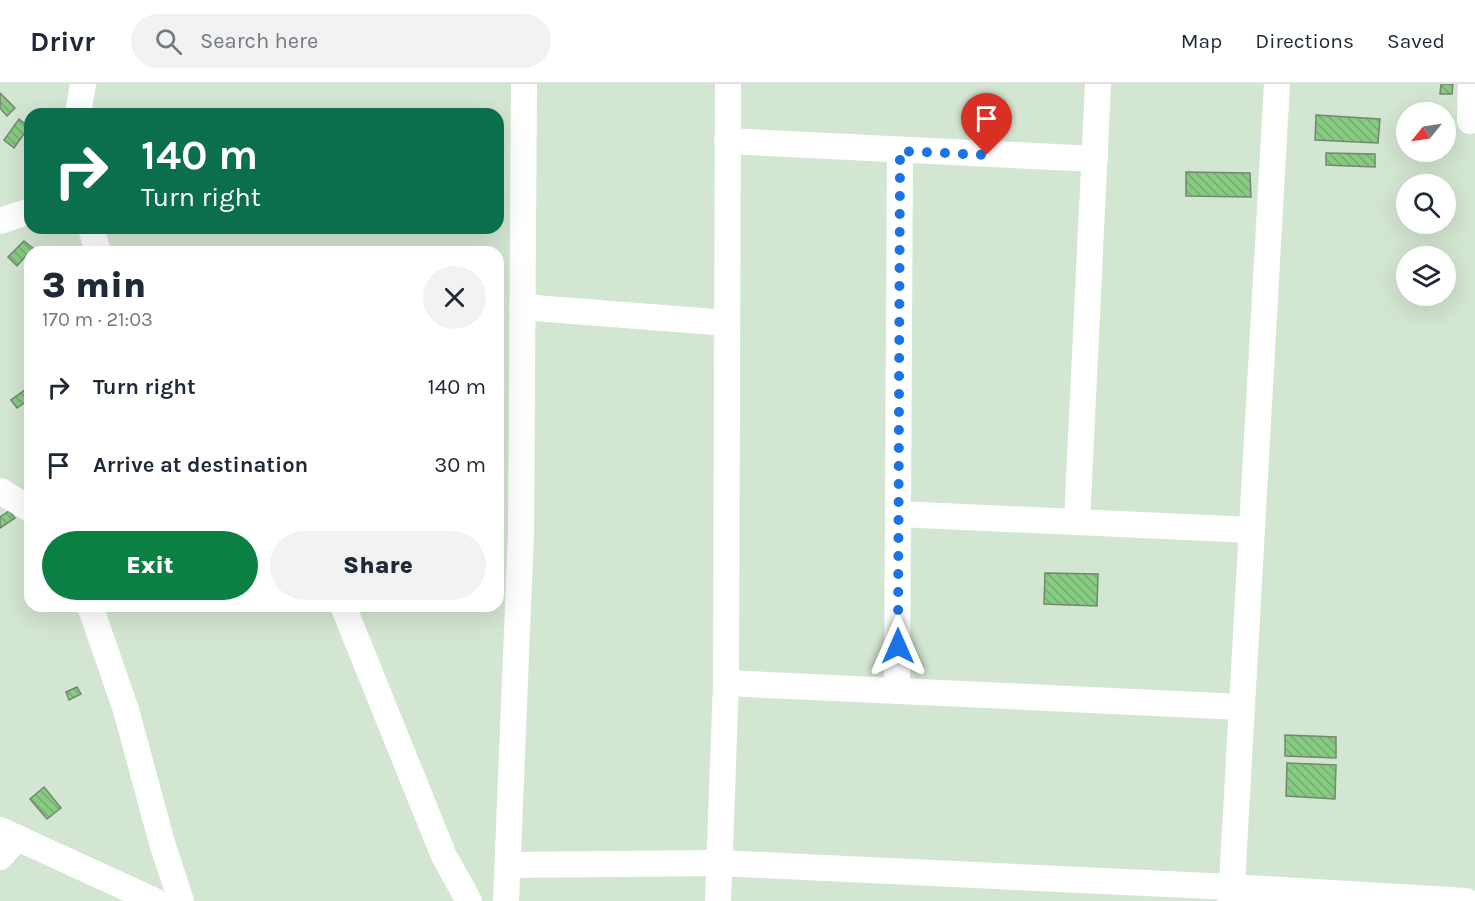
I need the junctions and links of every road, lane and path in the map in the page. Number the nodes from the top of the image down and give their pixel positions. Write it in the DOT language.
graph roads {
  1 [pos="83,84"];
  2 [pos="524,84"];
  3 [pos="728,84"];
  4 [pos="1098,84"];
  5 [pos="1277,84"];
  6 [pos="1471,84"];
  7 [pos="79,108"];
  8 [pos="1470,120"];
  9 [pos="728,141"];
  10 [pos="900,151"];
  11 [pos="1095,159"];
  12 [pos="24,213"];
  13 [pos="0,221"];
  14 [pos="522,307"];
  15 [pos="727,322"];
  16 [pos="0,491"];
  17 [pos="24,505"];
  18 [pos="898,514"];
  19 [pos="1077,522"];
  20 [pos="1252,530"];
  21 [pos="92,612"];
  22 [pos="345,612"];
  23 [pos="726,682"];
  24 [pos="897,691"];
  25 [pos="1241,707"];
  26 [pos="8,834"];
  27 [pos="0,857"];
  28 [pos="718,863"];
  29 [pos="508,865"];
  30 [pos="1231,894"];
  31 [pos="1419,900"];
  32 [pos="155,901"];
  33 [pos="181,901"];
  34 [pos="469,901"];
  35 [pos="506,901"];
  36 [pos="718,901"];
  37 [pos="1466,901"];
  1 -- 7 [label="street"];
  2 -- 14 [label="street"];
  3 -- 9 [label="street"];
  4 -- 11 [label="street"];
  5 -- 20 [label="street"];
  6 -- 8 [label="street"];
  9 -- 10 [label="street"];
  9 -- 15 [label="street"];
  10 -- 11 [label="street"];
  10 -- 18 [label="street"];
  11 -- 19 [label="street"];
  12 -- 13 [label="street"];
  14 -- 15 [label="street"];
  14 -- 29 [label="street"];
  15 -- 23 [label="street"];
  16 -- 17 [label="street"];
  18 -- 19 [label="street"];
  18 -- 24 [label="street"];
  19 -- 20 [label="street"];
  20 -- 25 [label="street"];
  21 -- 33 [label="street"];
  22 -- 34 [label="street"];
  23 -- 24 [label="street"];
  23 -- 28 [label="street"];
  24 -- 25 [label="street"];
  25 -- 30 [label="street"];
  26 -- 27 [label="street"];
  26 -- 32 [label="street"];
  28 -- 29 [label="street"];
  28 -- 30 [label="street"];
  28 -- 36 [label="street"];
  29 -- 35 [label="street"];
  30 -- 31 [label="street"];
  31 -- 37 [label="street"];
}
